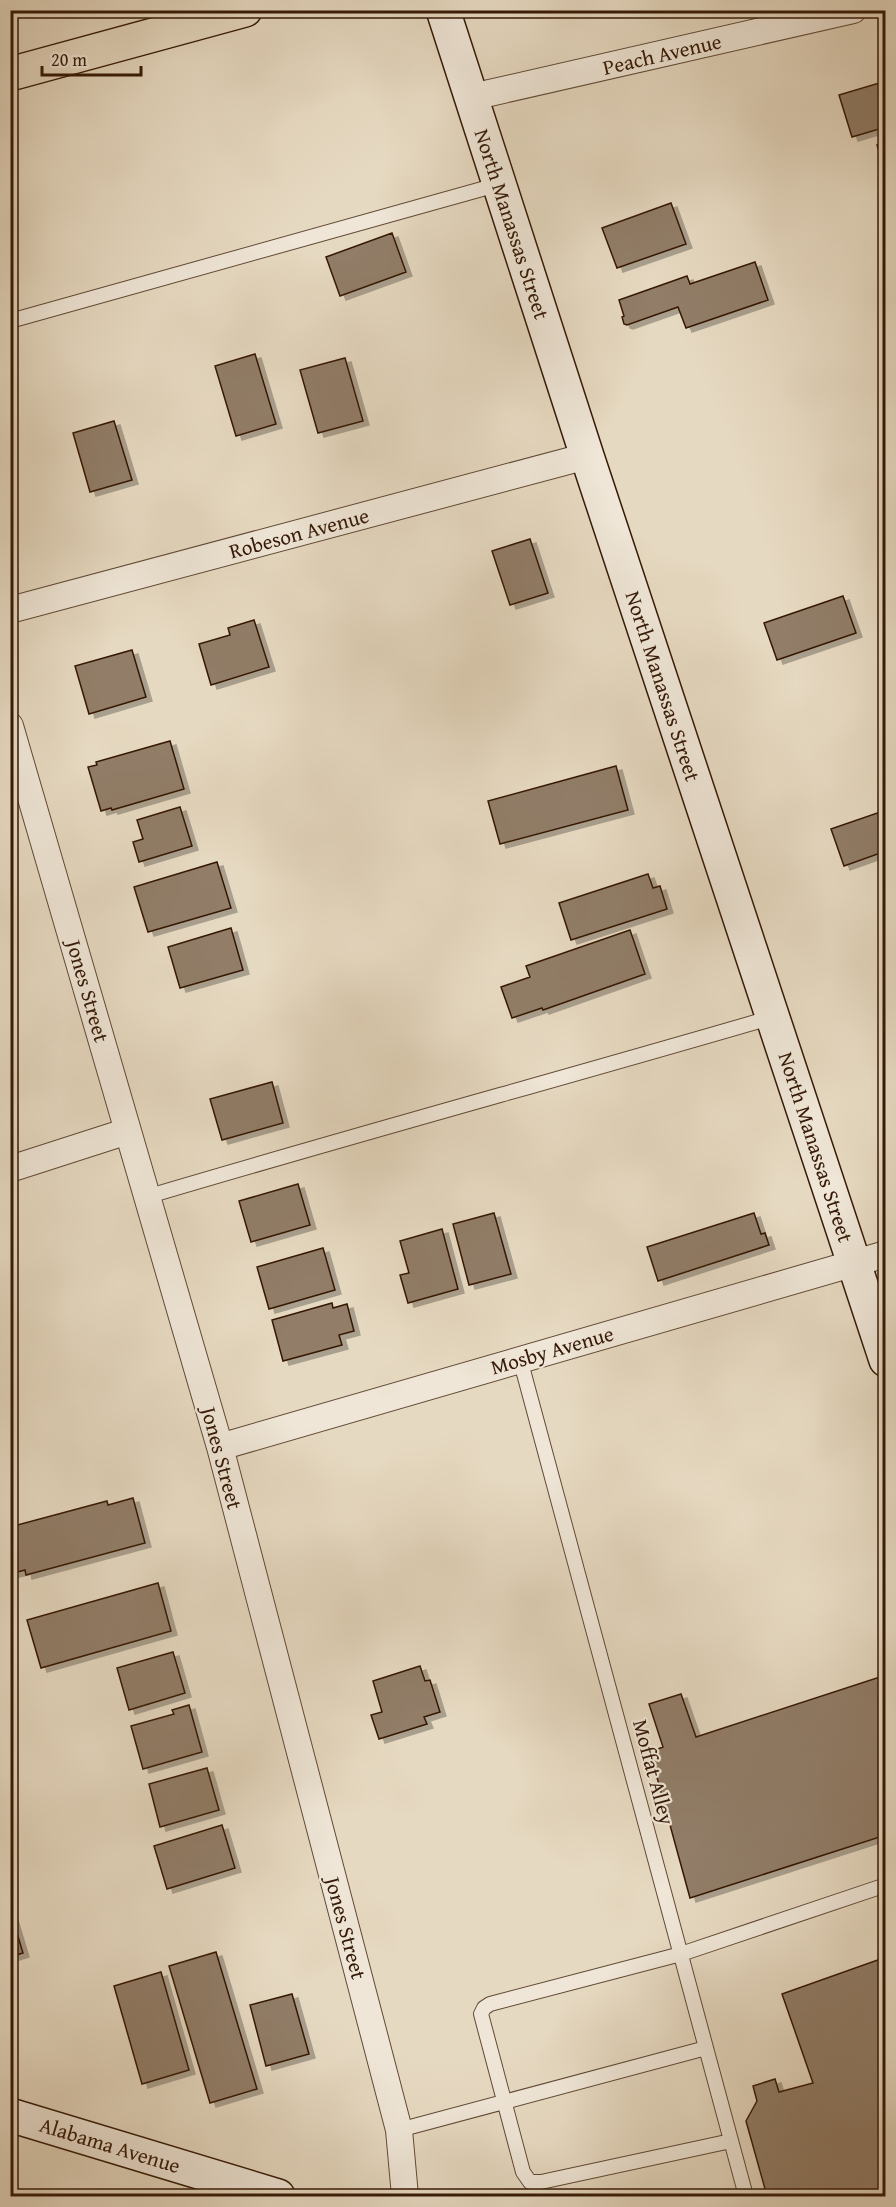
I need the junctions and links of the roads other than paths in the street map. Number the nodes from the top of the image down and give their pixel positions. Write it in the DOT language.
graph roads {
  1 [pos="245,10"];
  2 [pos="443,10"];
  3 [pos="853,10"];
  4 [pos="10,74"];
  5 [pos="472,97"];
  6 [pos="500,184"];
  7 [pos="10,321"];
  8 [pos="587,456"];
  9 [pos="10,610"];
  10 [pos="10,726"];
  11 [pos="773,1017"];
  12 [pos="129,1131"];
  13 [pos="10,1169"];
  14 [pos="146,1197"];
  15 [pos="885,1254"];
  16 [pos="855,1264"];
  17 [pos="520,1359"];
  18 [pos="885,1360"];
  19 [pos="219,1448"];
  20 [pos="885,1885"];
  21 [pos="681,1954"];
  22 [pos="706,2048"];
  23 [pos="504,2101"];
  24 [pos="10,2115"];
  25 [pos="399,2130"];
  26 [pos="731,2141"];
  27 [pos="278,2196"];
  28 [pos="405,2196"];
  29 [pos="746,2196"];
  1 -- 4 [label="highway"];
  2 -- 5 [label="street, North Manassas Street"];
  3 -- 5 [label="street, Peach Avenue"];
  5 -- 6 [label="street, North Manassas Street"];
  6 -- 7 [label="lane"];
  6 -- 8 [label="street, North Manassas Street"];
  8 -- 9 [label="street, Robeson Avenue"];
  8 -- 11 [label="street, North Manassas Street"];
  10 -- 12 [label="street, Jones Street"];
  11 -- 14 [label="lane"];
  11 -- 16 [label="street, North Manassas Street"];
  12 -- 13 [label="street"];
  12 -- 14 [label="street, Jones Street"];
  14 -- 19 [label="street, Jones Street"];
  15 -- 16 [label="street, Mosby Avenue"];
  16 -- 17 [label="street, Mosby Avenue"];
  16 -- 18 [label="street, North Manassas Street"];
  17 -- 19 [label="street, Mosby Avenue"];
  17 -- 21 [label="lane, Moffat Alley"];
  19 -- 25 [label="street, Jones Street"];
  20 -- 21 [label="lane"];
  21 -- 22 [label="lane, Moffat Alley"];
  21 -- 23 [label="lane"];
  22 -- 23 [label="lane"];
  22 -- 26 [label="lane, Moffat Alley"];
  23 -- 25 [label="lane"];
  23 -- 26 [label="lane"];
  24 -- 27 [label="street, Alabama Avenue"];
  25 -- 28 [label="street, Jones Street"];
  26 -- 29 [label="lane, Moffat Alley"];
}
